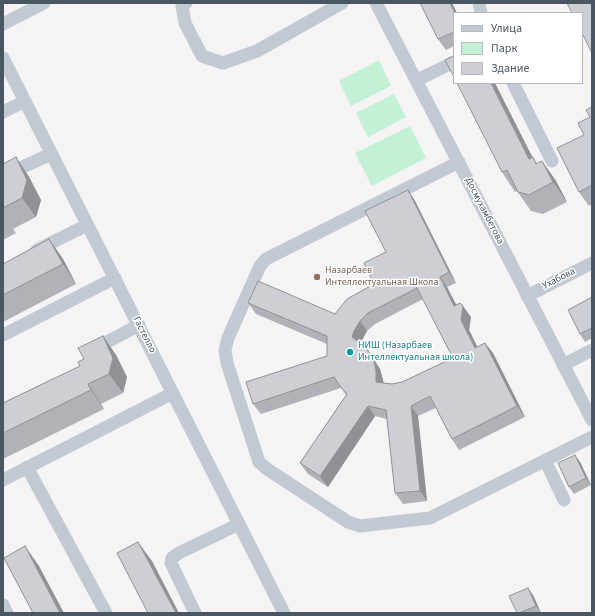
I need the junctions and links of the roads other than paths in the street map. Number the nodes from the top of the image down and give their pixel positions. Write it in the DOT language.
graph roads {
  1 [pos="44,3"];
  2 [pos="186,3"];
  3 [pos="342,3"];
  4 [pos="376,3"];
  5 [pos="3,24"];
  6 [pos="3,58"];
  7 [pos="453,62"];
  8 [pos="417,80"];
  9 [pos="514,84"];
  10 [pos="25,101"];
  11 [pos="3,112"];
  12 [pos="51,154"];
  13 [pos="552,161"];
  14 [pos="459,162"];
  15 [pos="3,176"];
  16 [pos="88,225"];
  17 [pos="24,257"];
  18 [pos="592,263"];
  19 [pos="115,278"];
  20 [pos="527,296"];
  21 [pos="139,325"];
  22 [pos="3,335"];
  23 [pos="592,350"];
  24 [pos="83,360"];
  25 [pos="563,365"];
  26 [pos="173,393"];
  27 [pos="592,420"];
  28 [pos="592,436"];
  29 [pos="545,460"];
  30 [pos="27,468"];
  31 [pos="3,480"];
  32 [pos="564,500"];
  33 [pos="239,524"];
  34 [pos="3,605"];
  35 [pos="7,613"];
  36 [pos="106,613"];
  37 [pos="195,613"];
  38 [pos="284,613"];
  1 -- 5 [label="street"];
  2 -- 3 [label="street"];
  4 -- 8 [label="street, Досмухамбетова"];
  6 -- 10 [label="street, Гастелло"];
  7 -- 8 [label="street"];
  8 -- 14 [label="street, Досмухамбетова"];
  9 -- 13 [label="street"];
  10 -- 11 [label="street"];
  10 -- 12 [label="street, Гастелло"];
  12 -- 15 [label="street"];
  12 -- 16 [label="street, Гастелло"];
  14 -- 20 [label="street, Досмухамбетова"];
  14 -- 29 [label="street"];
  16 -- 17 [label="street"];
  16 -- 19 [label="street, Гастелло"];
  18 -- 20 [label="street, Ухабова"];
  19 -- 21 [label="street, Гастелло"];
  19 -- 22 [label="street"];
  20 -- 25 [label="street, Досмухамбетова"];
  21 -- 24 [label="street"];
  21 -- 26 [label="street, Гастелло"];
  23 -- 25 [label="street"];
  25 -- 27 [label="street, Досмухамбетова"];
  26 -- 30 [label="street"];
  26 -- 33 [label="street, Гастелло"];
  28 -- 29 [label="street"];
  29 -- 32 [label="street"];
  30 -- 31 [label="street"];
  30 -- 36 [label="street"];
  33 -- 37 [label="street"];
  33 -- 38 [label="street, Гастелло"];
  34 -- 35 [label="street"];
}
